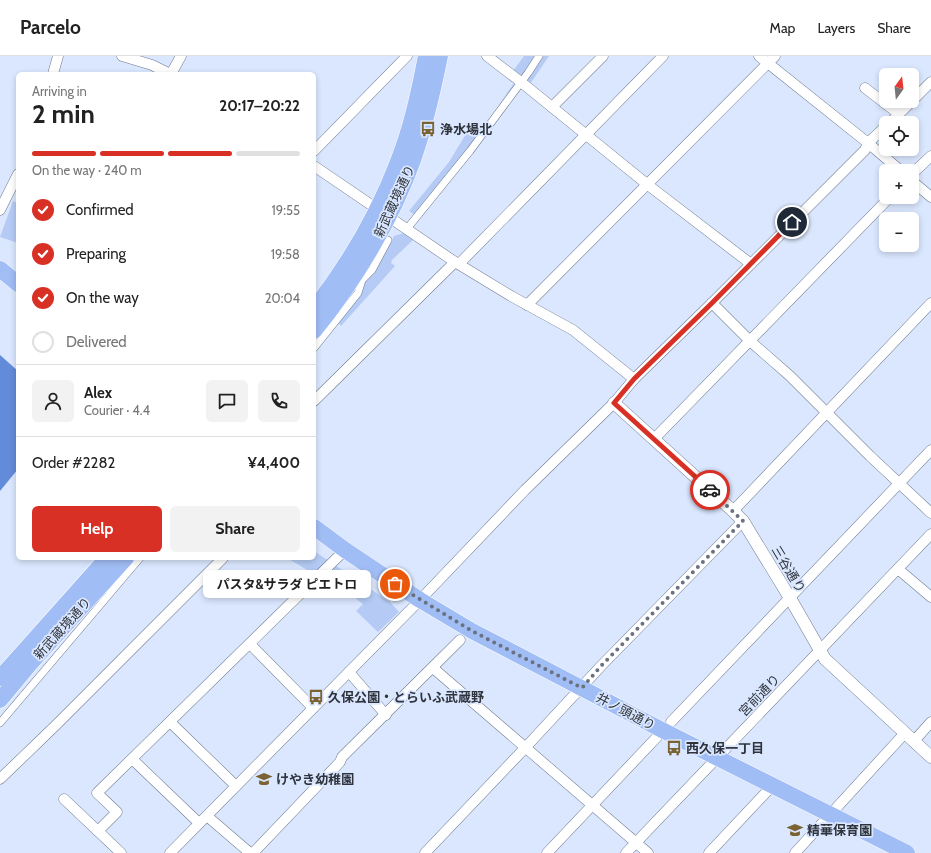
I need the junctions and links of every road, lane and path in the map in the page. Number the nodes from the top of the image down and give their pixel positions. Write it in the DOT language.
graph roads {
  1 [pos="58,56"];
  2 [pos="181,56"];
  3 [pos="407,56"];
  4 [pos="426,56"];
  5 [pos="440,56"];
  6 [pos="486,56"];
  7 [pos="539,56"];
  8 [pos="603,56"];
  9 [pos="663,56"];
  10 [pos="759,56"];
  11 [pos="128,57"];
  12 [pos="772,59"];
  13 [pos="54,72"];
  14 [pos="166,72"];
  15 [pos="171,72"];
  16 [pos="521,82"];
  17 [pos="931,82"];
  18 [pos="865,88"];
  19 [pos="552,108"];
  20 [pos="899,114"];
  21 [pos="879,133"];
  22 [pos="585,135"];
  23 [pos="868,143"];
  24 [pos="316,149"];
  25 [pos="931,156"];
  26 [pos="893,164"];
  27 [pos="316,167"];
  28 [pos="919,167"];
  29 [pos="16,178"];
  30 [pos="648,185"];
  31 [pos="919,187"];
  32 [pos="931,197"];
  33 [pos="883,204"];
  34 [pos="0,210"];
  35 [pos="382,213"];
  36 [pos="410,225"];
  37 [pos="388,240"];
  38 [pos="457,263"];
  39 [pos="751,264"];
  40 [pos="0,269"];
  41 [pos="16,282"];
  42 [pos="712,303"];
  43 [pos="931,303"];
  44 [pos="527,305"];
  45 [pos="316,306"];
  46 [pos="316,328"];
  47 [pos="750,341"];
  48 [pos="316,346"];
  49 [pos="634,379"];
  50 [pos="316,399"];
  51 [pos="614,403"];
  52 [pos="826,413"];
  53 [pos="654,439"];
  54 [pos="931,450"];
  55 [pos="900,483"];
  56 [pos="734,511"];
  57 [pos="931,513"];
  58 [pos="743,521"];
  59 [pos="316,528"];
  60 [pos="931,534"];
  61 [pos="345,550"];
  62 [pos="105,560"];
  63 [pos="124,560"];
  64 [pos="138,560"];
  65 [pos="221,560"];
  66 [pos="898,569"];
  67 [pos="931,597"];
  68 [pos="790,598"];
  69 [pos="420,600"];
  70 [pos="460,640"];
  71 [pos="250,644"];
  72 [pos="820,650"];
  73 [pos="433,668"];
  74 [pos="349,672"];
  75 [pos="0,678"];
  76 [pos="582,688"];
  77 [pos="0,700"];
  78 [pos="313,708"];
  79 [pos="386,714"];
  80 [pos="170,722"];
  81 [pos="671,722"];
  82 [pos="931,722"];
  83 [pos="0,723"];
  84 [pos="905,733"];
  85 [pos="657,737"];
  86 [pos="914,741"];
  87 [pos="525,748"];
  88 [pos="717,757"];
  89 [pos="931,757"];
  90 [pos="132,759"];
  91 [pos="0,778"];
  92 [pos="773,785"];
  93 [pos="236,786"];
  94 [pos="64,799"];
  95 [pos="592,806"];
  96 [pos="831,814"];
  97 [pos="207,816"];
  98 [pos="200,823"];
  99 [pos="98,831"];
  100 [pos="636,843"];
  101 [pos="121,853"];
  102 [pos="170,853"];
  103 [pos="251,853"];
  104 [pos="424,853"];
  105 [pos="547,853"];
  106 [pos="626,853"];
  107 [pos="648,853"];
  108 [pos="709,853"];
  109 [pos="795,853"];
  110 [pos="907,853"];
  1 -- 13 [label="street"];
  2 -- 15 [label="street"];
  3 -- 24 [label="street"];
  4 -- 35 [label="main road, 新武蔵境通り"];
  5 -- 35 [label="main road, 新武蔵境通り"];
  6 -- 16 [label="street"];
  7 -- 16 [label="street"];
  8 -- 19 [label="street"];
  9 -- 22 [label="street"];
  10 -- 12 [label="street"];
  11 -- 14 [label="street"];
  12 -- 23 [label="street"];
  12 -- 30 [label="street"];
  16 -- 19 [label="street"];
  16 -- 36 [label="street"];
  17 -- 20 [label="street"];
  18 -- 20 [label="street"];
  19 -- 22 [label="street"];
  21 -- 23 [label="street"];
  22 -- 30 [label="street"];
  22 -- 38 [label="street"];
  23 -- 26 [label="street"];
  23 -- 39 [label="street"];
  25 -- 28 [label="street"];
  27 -- 35 [label="street"];
  29 -- 34 [label="street"];
  30 -- 39 [label="street"];
  30 -- 44 [label="street"];
  31 -- 32 [label="street"];
  33 -- 47 [label="street"];
  35 -- 38 [label="street"];
  35 -- 45 [label="main road, 新武蔵境通り"];
  35 -- 46 [label="main road, 新武蔵境通り"];
  37 -- 48 [label="street"];
  38 -- 44 [label="street"];
  38 -- 50 [label="street"];
  39 -- 42 [label="street"];
  40 -- 41 [label="main road"];
  42 -- 47 [label="street"];
  42 -- 49 [label="street"];
  43 -- 52 [label="street"];
  44 -- 49 [label="street"];
  47 -- 52 [label="street"];
  47 -- 53 [label="street"];
  49 -- 51 [label="street"];
  51 -- 53 [label="street, 三谷通り"];
  51 -- 69 [label="street"];
  52 -- 55 [label="street"];
  52 -- 56 [label="street"];
  53 -- 56 [label="street, 三谷通り"];
  54 -- 55 [label="street"];
  55 -- 57 [label="street"];
  55 -- 68 [label="street"];
  56 -- 58 [label="street, 三谷通り"];
  58 -- 68 [label="street, 三谷通り"];
  58 -- 76 [label="street"];
  59 -- 61 [label="main road, 井ノ頭通り"];
  60 -- 66 [label="street, 宮前通り"];
  61 -- 69 [label="main road, 井ノ頭通り"];
  61 -- 71 [label="street"];
  62 -- 75 [label="main road, 新武蔵境通り"];
  63 -- 77 [label="main road, 新武蔵境通り"];
  64 -- 83 [label="street"];
  65 -- 91 [label="street"];
  66 -- 67 [label="street"];
  66 -- 72 [label="street, 宮前通り"];
  68 -- 72 [label="street, 三谷通り"];
  68 -- 81 [label="street"];
  69 -- 74 [label="street"];
  69 -- 76 [label="main road, 井ノ頭通り"];
  70 -- 73 [label="street"];
  71 -- 78 [label="street"];
  71 -- 80 [label="street"];
  72 -- 84 [label="street, 三谷通り"];
  72 -- 88 [label="street, 宮前通り"];
  73 -- 79 [label="street"];
  73 -- 87 [label="street"];
  74 -- 78 [label="street"];
  74 -- 79 [label="street"];
  76 -- 87 [label="street"];
  76 -- 88 [label="main road, 井ノ頭通り"];
  78 -- 93 [label="street"];
  79 -- 103 [label="street"];
  80 -- 90 [label="street"];
  80 -- 93 [label="street"];
  82 -- 86 [label="street"];
  84 -- 86 [label="street, 三谷通り"];
  84 -- 96 [label="street"];
  85 -- 95 [label="street"];
  86 -- 89 [label="street, 三谷通り"];
  87 -- 95 [label="street"];
  87 -- 104 [label="street"];
  88 -- 92 [label="main road, 井ノ頭通り"];
  88 -- 100 [label="street, 宮前通り"];
  90 -- 98 [label="street"];
  90 -- 99 [label="street"];
  92 -- 96 [label="main road, 井ノ頭通り"];
  92 -- 108 [label="street"];
  93 -- 97 [label="street"];
  94 -- 99 [label="street"];
  95 -- 100 [label="street"];
  95 -- 105 [label="street"];
  96 -- 109 [label="street"];
  96 -- 110 [label="main road, 井ノ頭通り"];
  97 -- 98 [label="street"];
  97 -- 103 [label="street"];
  98 -- 102 [label="street"];
  99 -- 101 [label="street"];
  100 -- 106 [label="street, 宮前通り"];
  100 -- 107 [label="street"];
}
